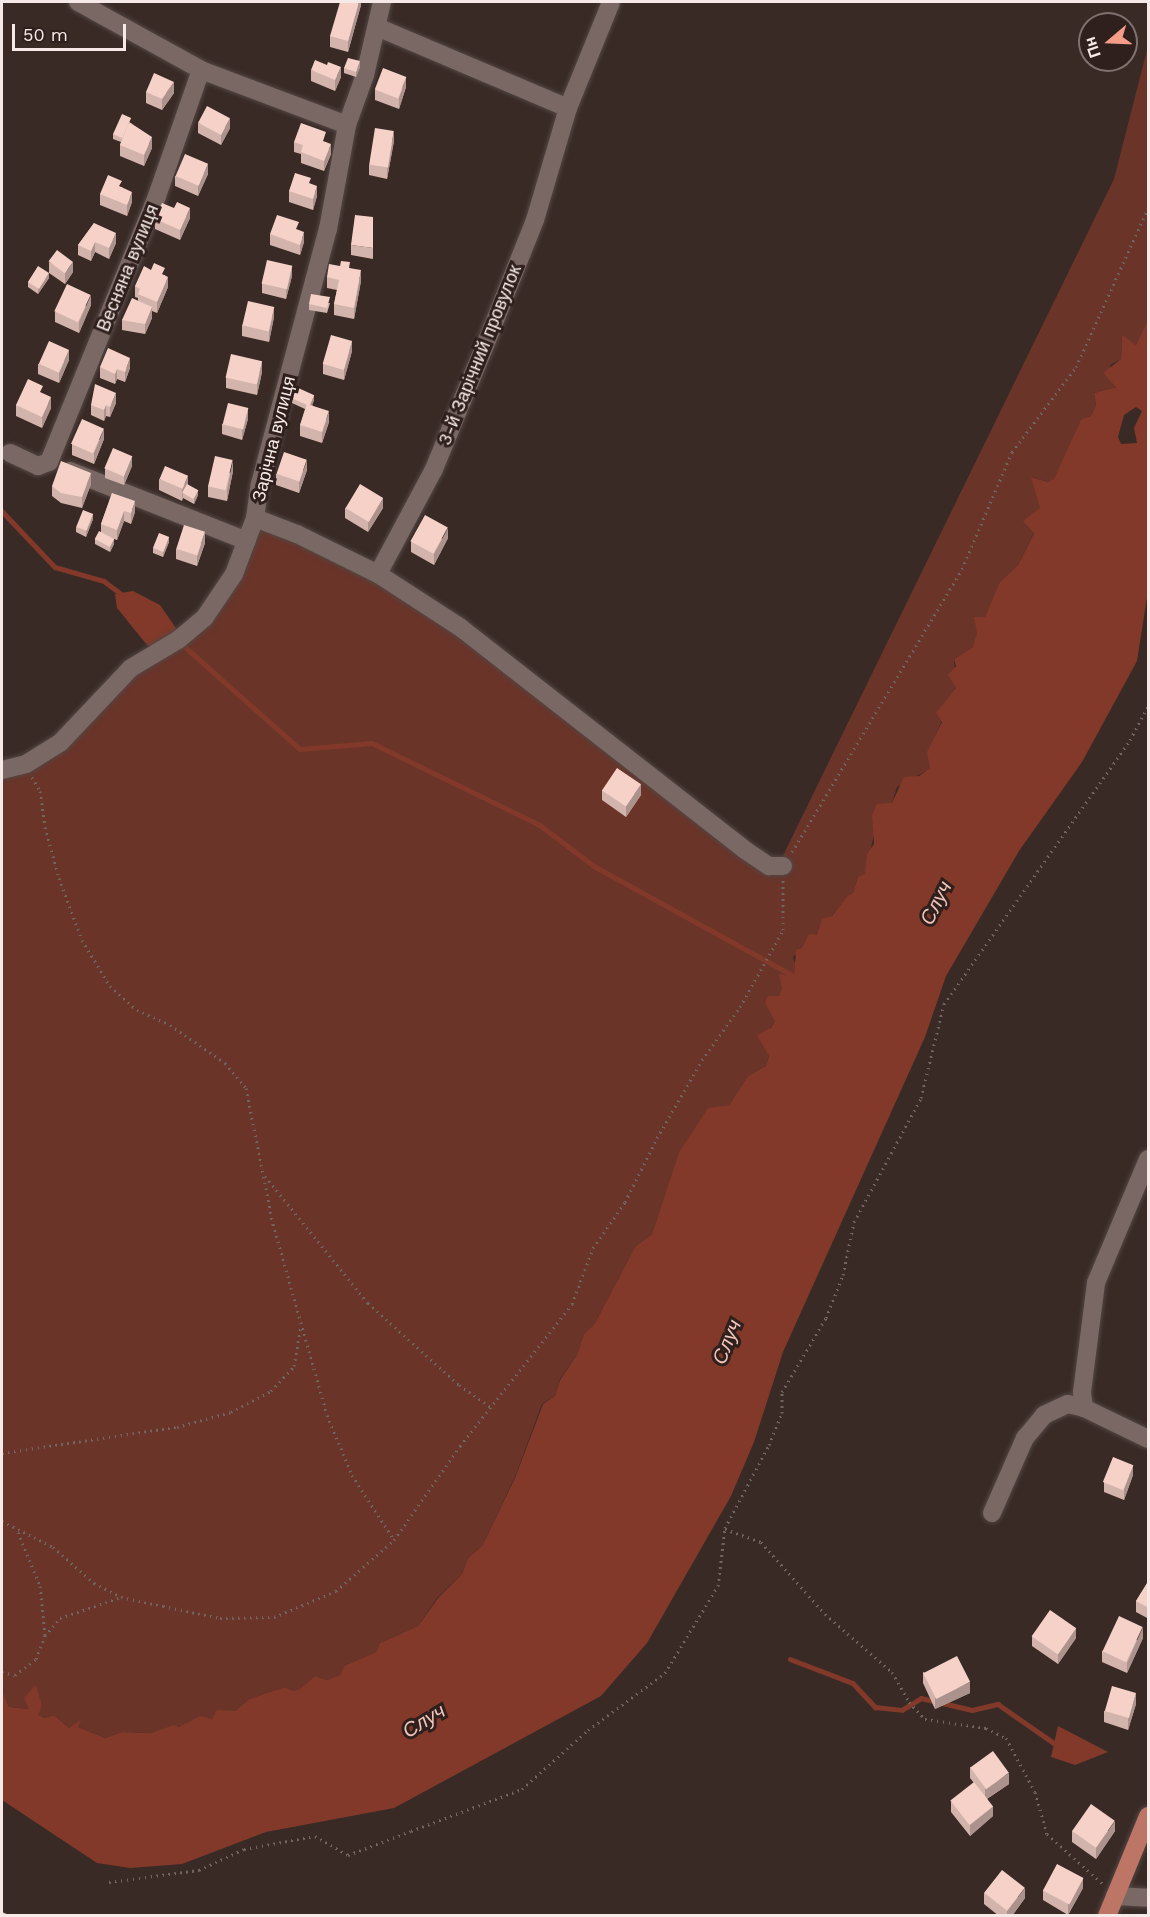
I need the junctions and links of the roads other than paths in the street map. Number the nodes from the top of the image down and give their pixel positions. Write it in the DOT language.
graph roads {
  1 [pos="78,2"];
  2 [pos="382,2"];
  3 [pos="610,2"];
  4 [pos="377,27"];
  5 [pos="201,70"];
  6 [pos="568,108"];
  7 [pos="347,125"];
  8 [pos="10,453"];
  9 [pos="49,462"];
  10 [pos="255,518"];
  11 [pos="247,541"];
  12 [pos="378,574"];
  13 [pos="2,770"];
  14 [pos="783,866"];
  15 [pos="1149,1159"];
  16 [pos="1084,1408"];
  17 [pos="1149,1439"];
  18 [pos="992,1513"];
  19 [pos="1149,1816"];
  20 [pos="1115,1896"];
  21 [pos="1149,1898"];
  22 [pos="1107,1916"];
  1 -- 5 [label="street"];
  2 -- 4 [label="street, Зарічна вулиця"];
  3 -- 6 [label="street, 3-й Зарічний провулок"];
  4 -- 6 [label="street"];
  4 -- 7 [label="street, Зарічна вулиця"];
  5 -- 7 [label="street"];
  5 -- 9 [label="street, Весняна вулиця"];
  6 -- 12 [label="street, 3-й Зарічний провулок"];
  7 -- 10 [label="street, Зарічна вулиця"];
  8 -- 9 [label="street"];
  9 -- 11 [label="street"];
  10 -- 11 [label="street, Зарічна вулиця"];
  10 -- 12 [label="street"];
  11 -- 13 [label="street, Зарічна вулиця"];
  12 -- 14 [label="street"];
  15 -- 16 [label="street"];
  16 -- 17 [label="street"];
  16 -- 18 [label="street"];
  19 -- 20 [label="main road"];
  20 -- 21 [label="street"];
  20 -- 22 [label="main road"];
}
